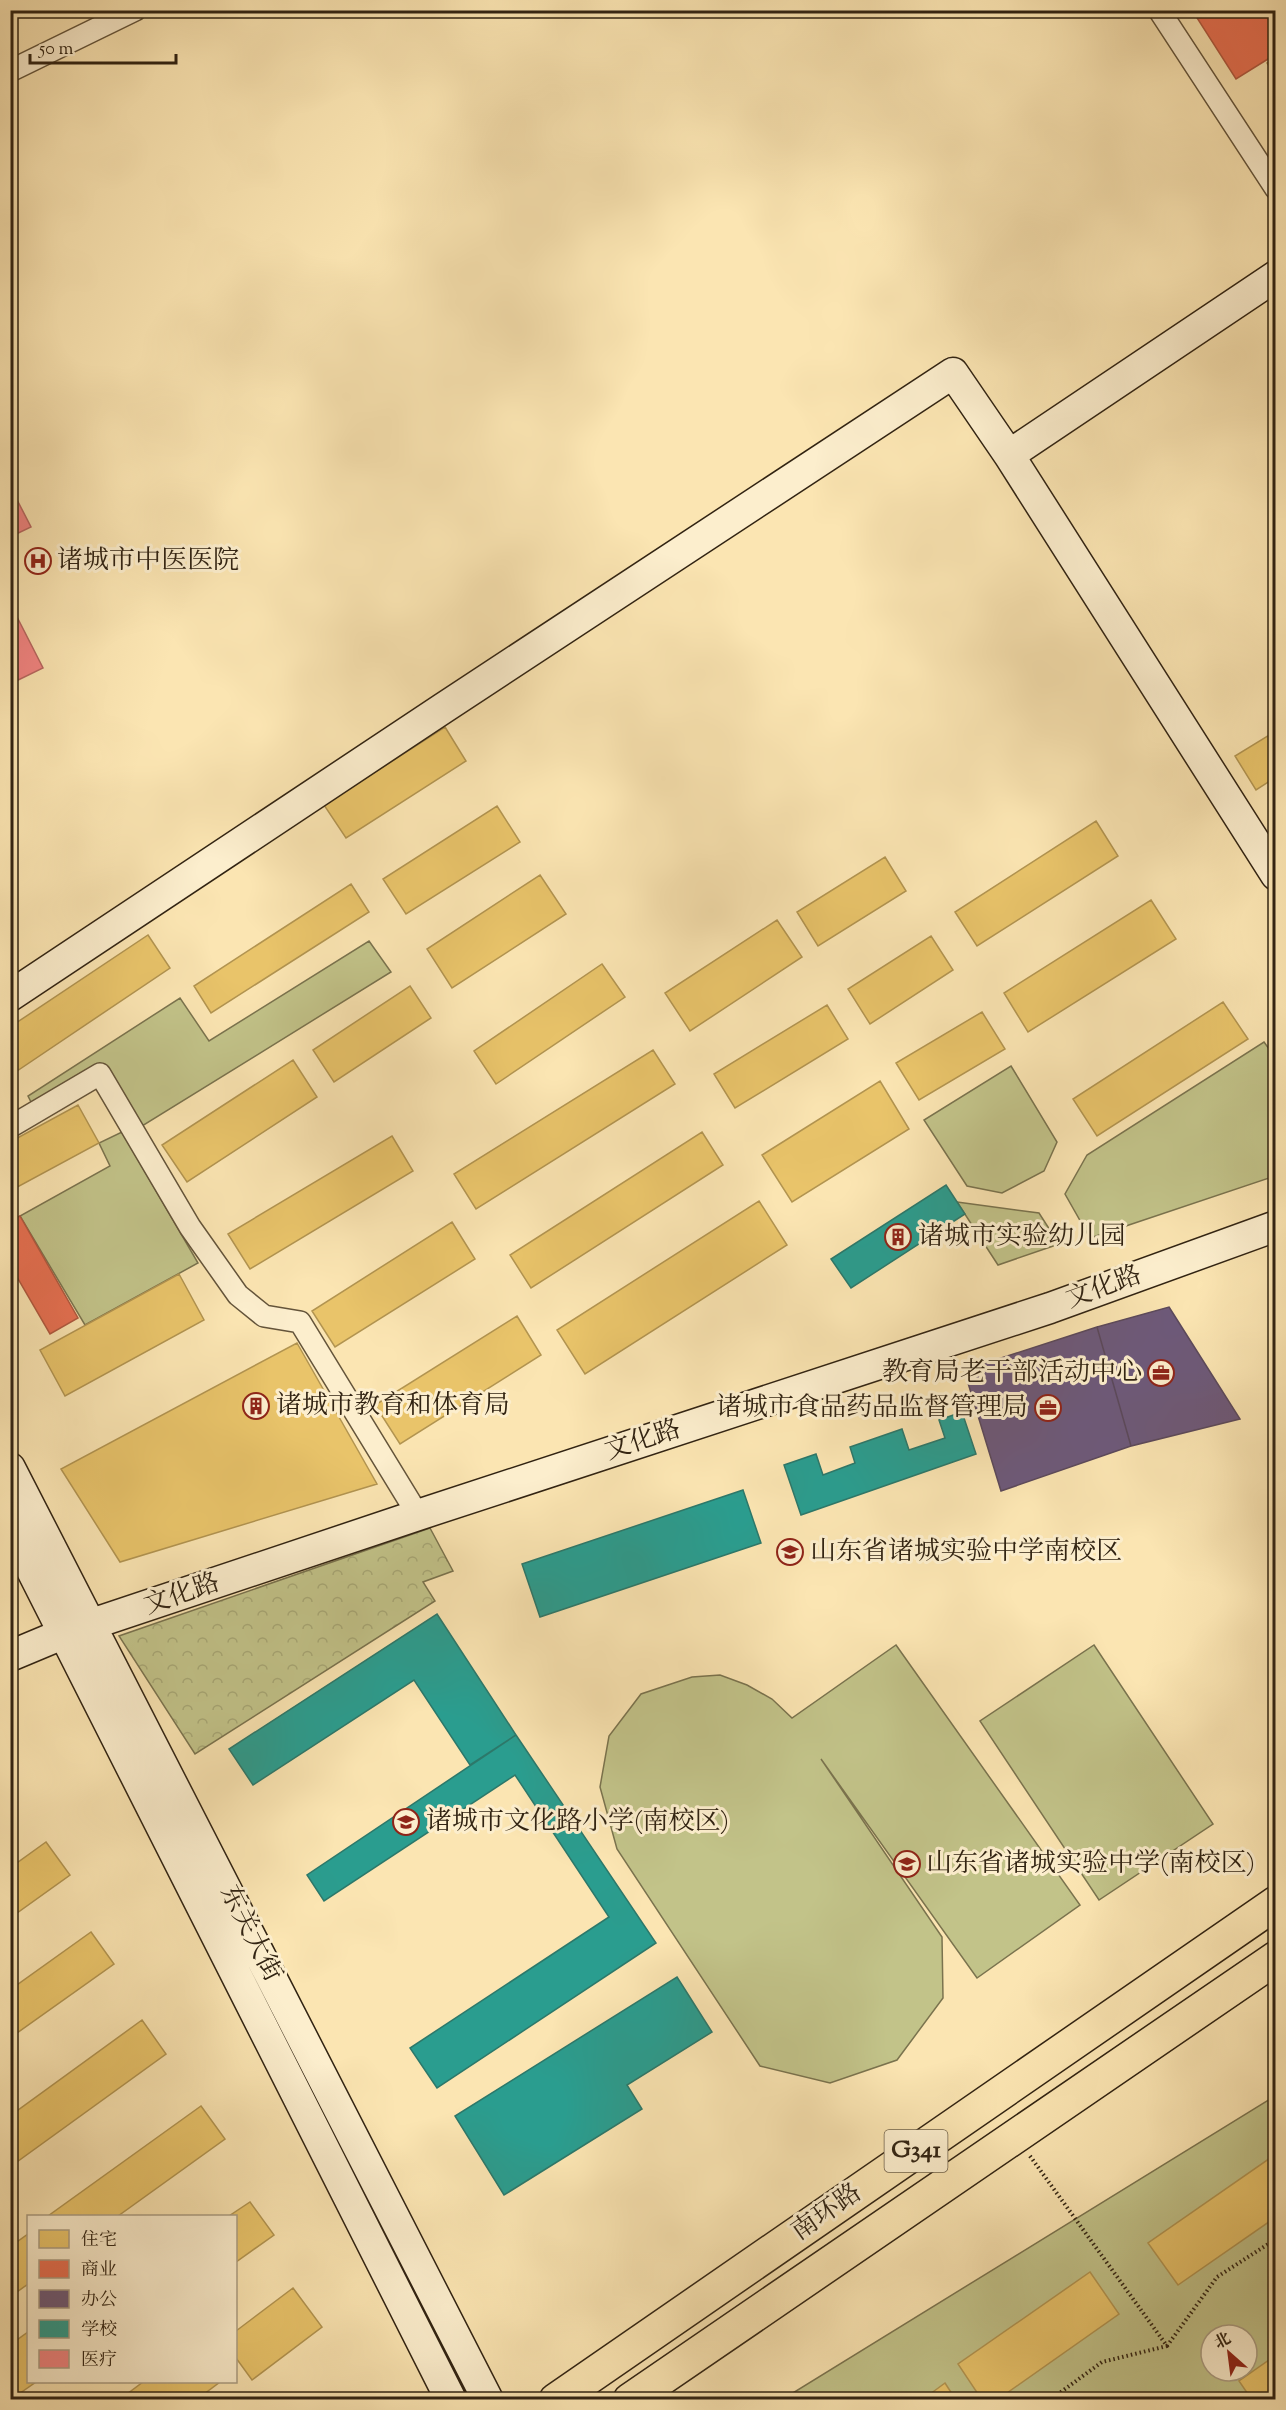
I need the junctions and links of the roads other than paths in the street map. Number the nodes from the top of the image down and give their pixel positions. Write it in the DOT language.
graph roads {
  1 [pos="135,10"];
  2 [pos="1159,10"];
  3 [pos="10,71"];
  4 [pos="1275,189"];
  5 [pos="1275,276"];
  6 [pos="1009,455"];
  7 [pos="1275,875"];
  8 [pos="10,996"];
  9 [pos="10,1127"];
  10 [pos="1275,1226"];
  11 [pos="10,1468"];
  12 [pos="418,1515"];
  13 [pos="10,1527"];
  14 [pos="78,1630"];
  15 [pos="10,1656"];
  16 [pos="1275,1903"];
  17 [pos="1275,1958"];
  18 [pos="451,2400"];
  19 [pos="488,2400"];
  20 [pos="556,2400"];
  21 [pos="630,2400"];
  1 -- 3 [label="street"];
  2 -- 4 [label="street"];
  5 -- 6 [label="street"];
  6 -- 7 [label="street"];
  6 -- 8 [label="street"];
  9 -- 12 [label="street"];
  10 -- 12 [label="street, 文化路"];
  11 -- 14 [label="street, 东关大街"];
  12 -- 14 [label="street, 文化路"];
  13 -- 14 [label="street, 东关大街"];
  14 -- 15 [label="street, 文化路"];
  14 -- 18 [label="street, 东关大街"];
  14 -- 19 [label="street, 东关大街"];
  16 -- 20 [label="highway, 南环路 / G341"];
  17 -- 21 [label="highway, 南环路 / G341"];
}
